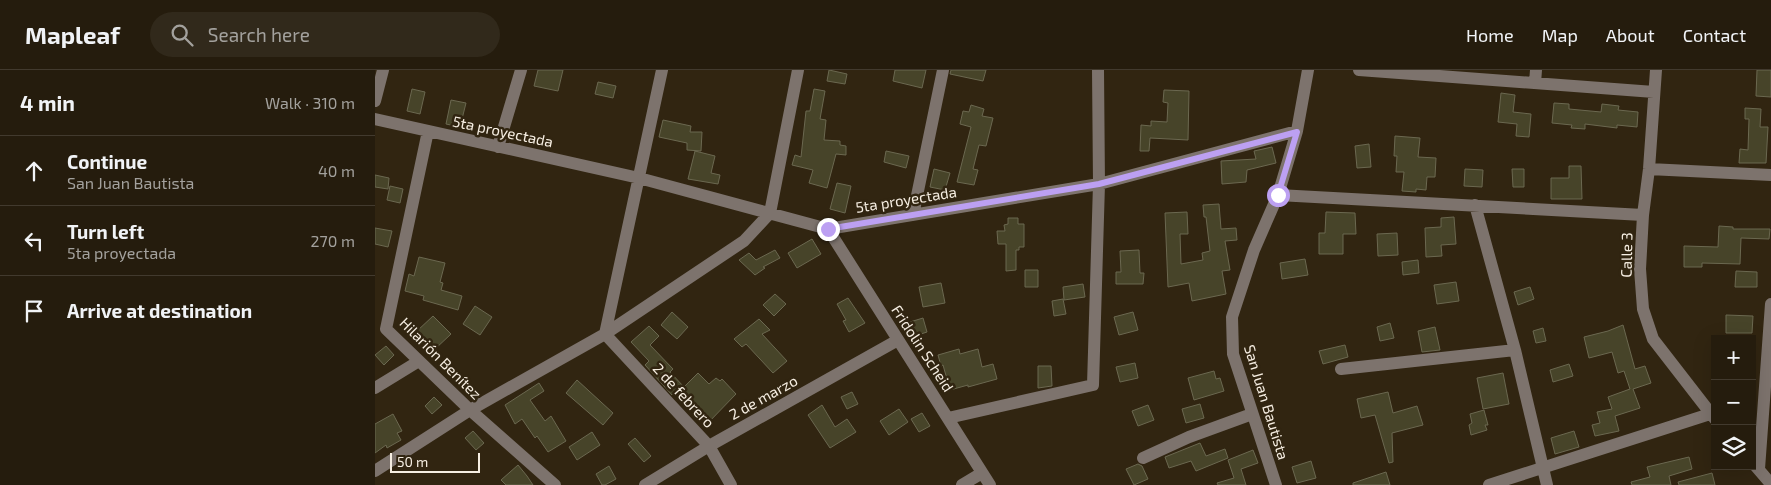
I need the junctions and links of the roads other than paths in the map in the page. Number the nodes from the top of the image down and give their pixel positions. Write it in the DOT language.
graph roads {
  1 [pos="383,70"];
  2 [pos="521,70"];
  3 [pos="662,70"];
  4 [pos="798,70"];
  5 [pos="943,70"];
  6 [pos="1098,70"];
  7 [pos="1307,70"];
  8 [pos="1359,70"];
  9 [pos="1536,70"];
  10 [pos="1656,70"];
  11 [pos="1535,83"];
  12 [pos="1654,92"];
  13 [pos="375,101"];
  14 [pos="375,120"];
  15 [pos="427,131"];
  16 [pos="1297,132"];
  17 [pos="499,147"];
  18 [pos="1649,170"];
  19 [pos="1771,175"];
  20 [pos="639,178"];
  21 [pos="1099,184"];
  22 [pos="1278,195"];
  23 [pos="1475,205"];
  24 [pos="770,213"];
  25 [pos="913,214"];
  26 [pos="1643,215"];
  27 [pos="828,229"];
  28 [pos="1771,304"];
  29 [pos="605,334"];
  30 [pos="898,340"];
  31 [pos="1515,350"];
  32 [pos="419,362"];
  33 [pos="1341,369"];
  34 [pos="375,388"];
  35 [pos="470,410"];
  36 [pos="1253,414"];
  37 [pos="1711,415"];
  38 [pos="1711,416"];
  39 [pos="948,418"];
  40 [pos="709,446"];
  41 [pos="1143,458"];
  42 [pos="1756,466"];
  43 [pos="1544,467"];
  44 [pos="375,471"];
  45 [pos="982,473"];
  46 [pos="1771,484"];
  47 [pos="555,485"];
  48 [pos="645,485"];
  49 [pos="731,485"];
  50 [pos="962,485"];
  51 [pos="990,485"];
  52 [pos="1276,485"];
  53 [pos="1489,485"];
  54 [pos="1547,485"];
  1 -- 13 [label="street"];
  2 -- 17 [label="street"];
  3 -- 20 [label="street"];
  4 -- 24 [label="street"];
  5 -- 25 [label="street"];
  6 -- 21 [label="street"];
  7 -- 16 [label="street, San Juan Bautista"];
  8 -- 11 [label="street"];
  9 -- 11 [label="street"];
  10 -- 12 [label="street, Calle 3"];
  11 -- 12 [label="street"];
  12 -- 18 [label="street, Calle 3"];
  14 -- 15 [label="street, 5ta proyectada"];
  15 -- 17 [label="street, 5ta proyectada"];
  15 -- 32 [label="street, Hilarión Benítez"];
  16 -- 21 [label="street, 5ta proyectada"];
  16 -- 22 [label="street, San Juan Bautista"];
  17 -- 20 [label="street, 5ta proyectada"];
  18 -- 19 [label="street"];
  18 -- 26 [label="street, Calle 3"];
  20 -- 24 [label="street, 5ta proyectada"];
  20 -- 29 [label="street"];
  21 -- 25 [label="street, 5ta proyectada"];
  21 -- 39 [label="street"];
  22 -- 23 [label="street"];
  22 -- 36 [label="street, San Juan Bautista"];
  23 -- 26 [label="street"];
  23 -- 31 [label="street"];
  24 -- 27 [label="street, 5ta proyectada"];
  24 -- 29 [label="street"];
  25 -- 27 [label="street, 5ta proyectada"];
  26 -- 37 [label="street, Calle 3"];
  27 -- 30 [label="street, Fridolin Scheid"];
  28 -- 42 [label="street"];
  29 -- 35 [label="street"];
  29 -- 40 [label="street, 2 de febrero"];
  30 -- 39 [label="street, Fridolin Scheid"];
  30 -- 40 [label="street, 2 de marzo"];
  31 -- 33 [label="street"];
  31 -- 43 [label="street"];
  32 -- 34 [label="street"];
  32 -- 35 [label="street, Hilarión Benítez"];
  35 -- 44 [label="street"];
  35 -- 47 [label="street, Hilarión Benítez"];
  36 -- 41 [label="street"];
  36 -- 52 [label="street, San Juan Bautista"];
  38 -- 43 [label="street"];
  39 -- 45 [label="street, Fridolin Scheid"];
  40 -- 48 [label="street, 2 de marzo"];
  40 -- 49 [label="street, 2 de febrero"];
  42 -- 46 [label="street"];
  43 -- 53 [label="street"];
  43 -- 54 [label="street"];
  45 -- 50 [label="street"];
  45 -- 51 [label="street, Fridolin Scheid"];
}
